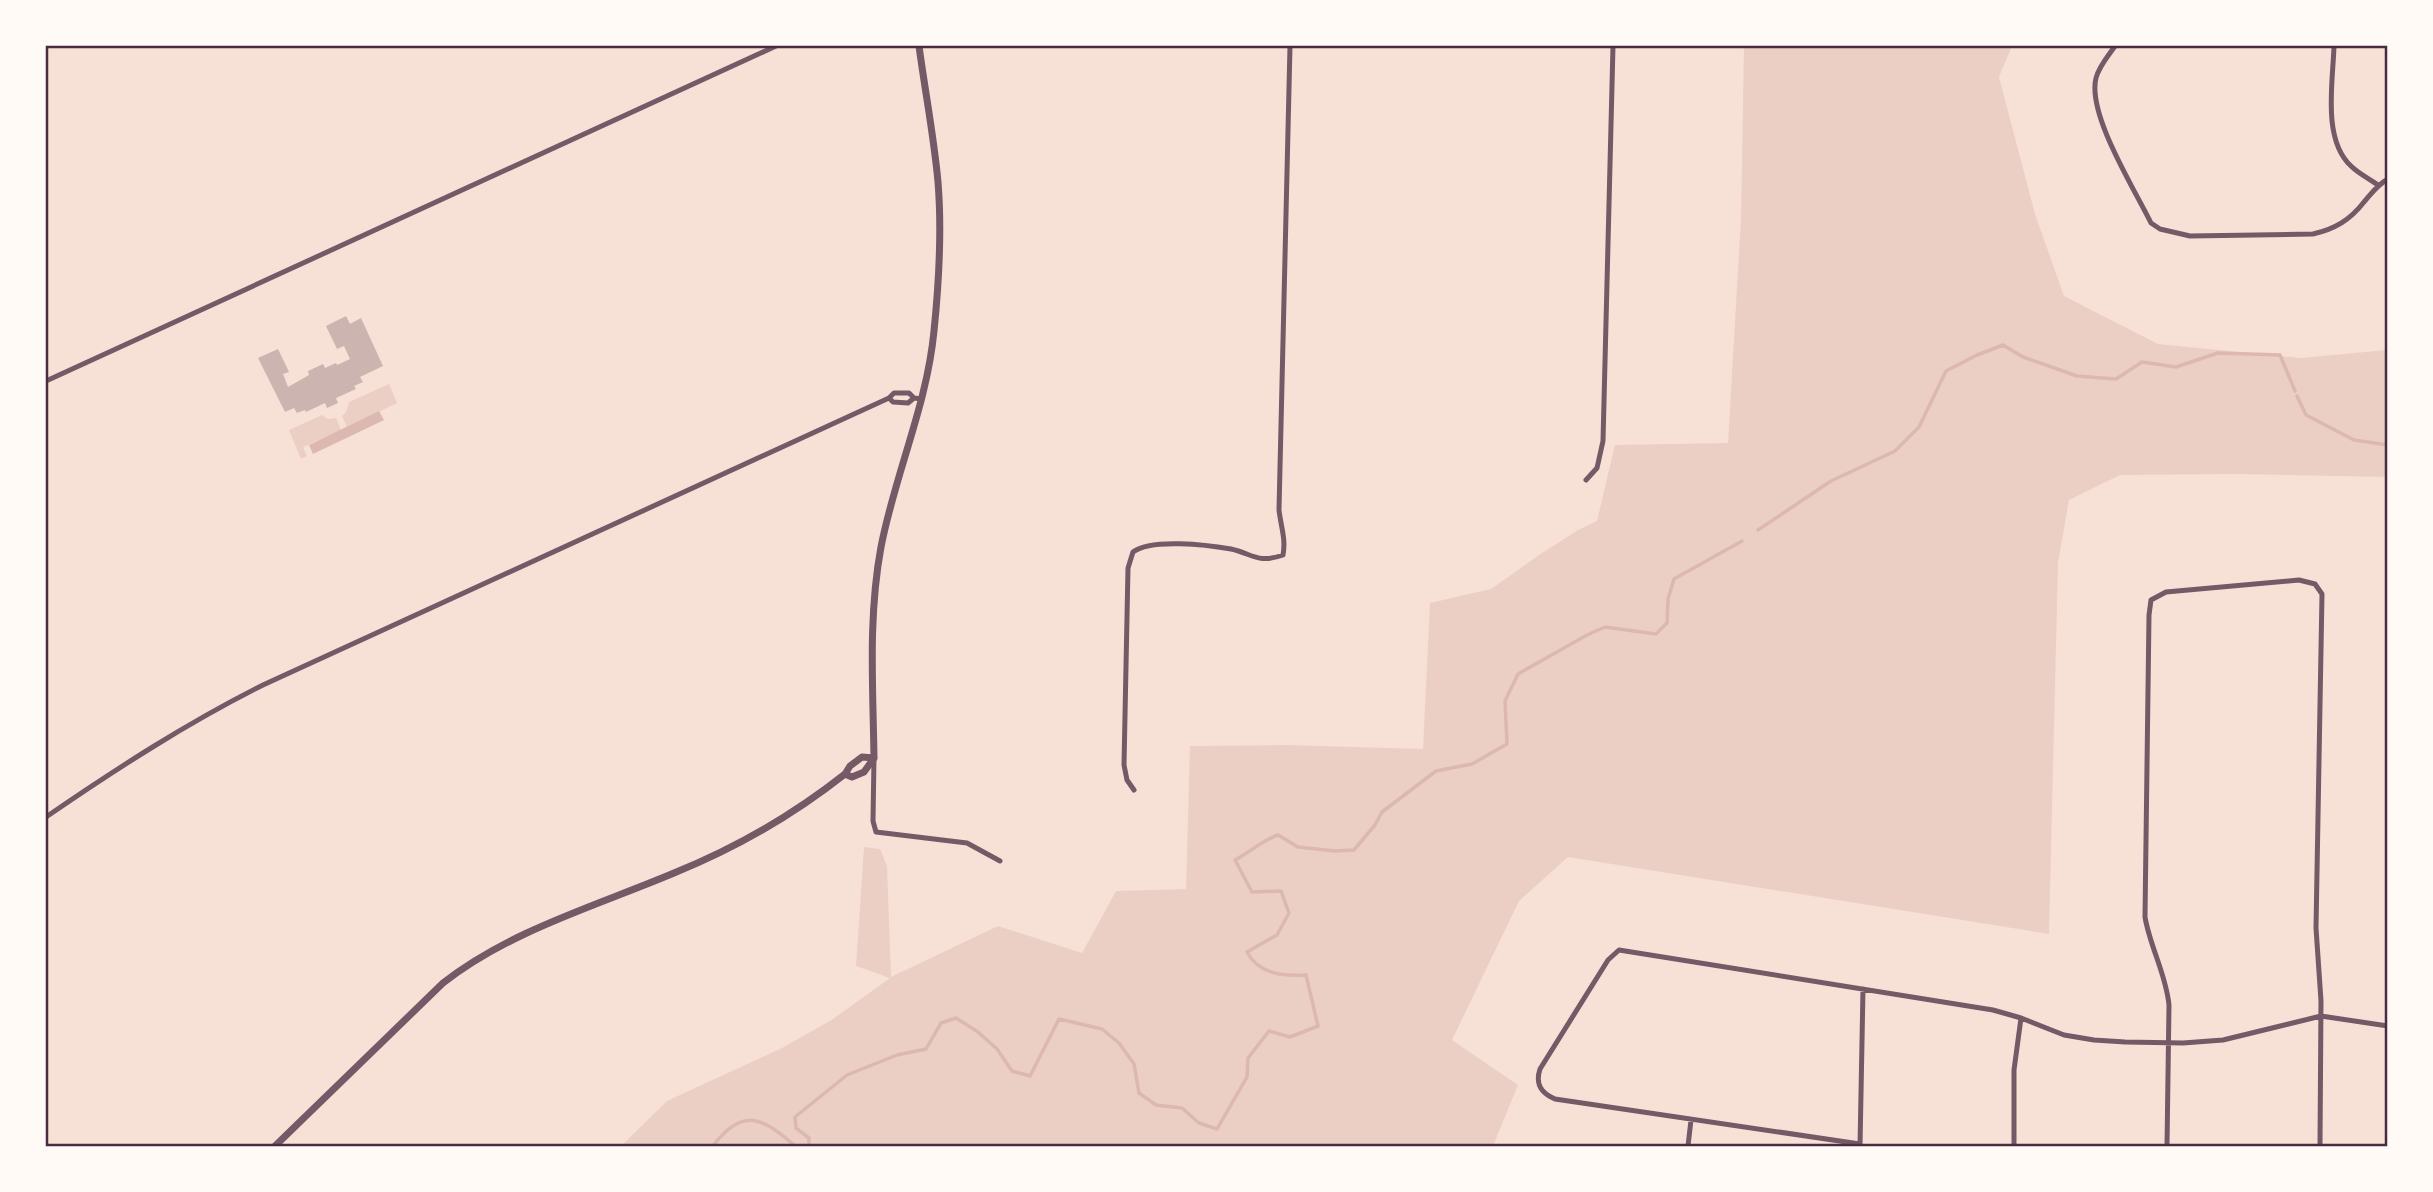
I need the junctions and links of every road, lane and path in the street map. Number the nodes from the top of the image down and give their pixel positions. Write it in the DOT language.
graph roads {
  1 [pos="776,46"];
  2 [pos="919,46"];
  3 [pos="1290,46"];
  4 [pos="1613,46"];
  5 [pos="2115,46"];
  6 [pos="2334,46"];
  7 [pos="2388,179"];
  8 [pos="2378,185"];
  9 [pos="46,381"];
  10 [pos="889,398"];
  11 [pos="918,398"];
  12 [pos="1586,480"];
  13 [pos="874,758"];
  14 [pos="845,774"];
  15 [pos="1134,790"];
  16 [pos="46,817"];
  17 [pos="1000,861"];
  18 [pos="1863,989"];
  19 [pos="2321,1016"];
  20 [pos="2021,1018"];
  21 [pos="2388,1026"];
  22 [pos="2168,1043"];
  23 [pos="1691,1120"];
  24 [pos="1860,1145"];
  25 [pos="275,1146"];
  26 [pos="1688,1146"];
  27 [pos="2014,1146"];
  28 [pos="2167,1146"];
  29 [pos="2320,1146"];
  1 -- 9 [label="street"];
  2 -- 11 [label="street"];
  3 -- 15 [label="street"];
  4 -- 12 [label="street"];
  5 -- 8 [label="street"];
  6 -- 8 [label="street"];
  7 -- 8 [label="street"];
  10 -- 11 [label="street"];
  10 -- 11 [label="street"];
  10 -- 16 [label="street"];
  11 -- 13 [label="street"];
  13 -- 14 [label="street"];
  13 -- 14 [label="street"];
  13 -- 17 [label="street"];
  14 -- 25 [label="street"];
  18 -- 20 [label="street"];
  18 -- 23 [label="street"];
  18 -- 24 [label="street"];
  19 -- 21 [label="street"];
  19 -- 22 [label="street"];
  19 -- 22 [label="street"];
  19 -- 29 [label="street"];
  20 -- 22 [label="street"];
  20 -- 27 [label="street"];
  22 -- 28 [label="street"];
  23 -- 24 [label="street"];
  23 -- 26 [label="street"];
}
